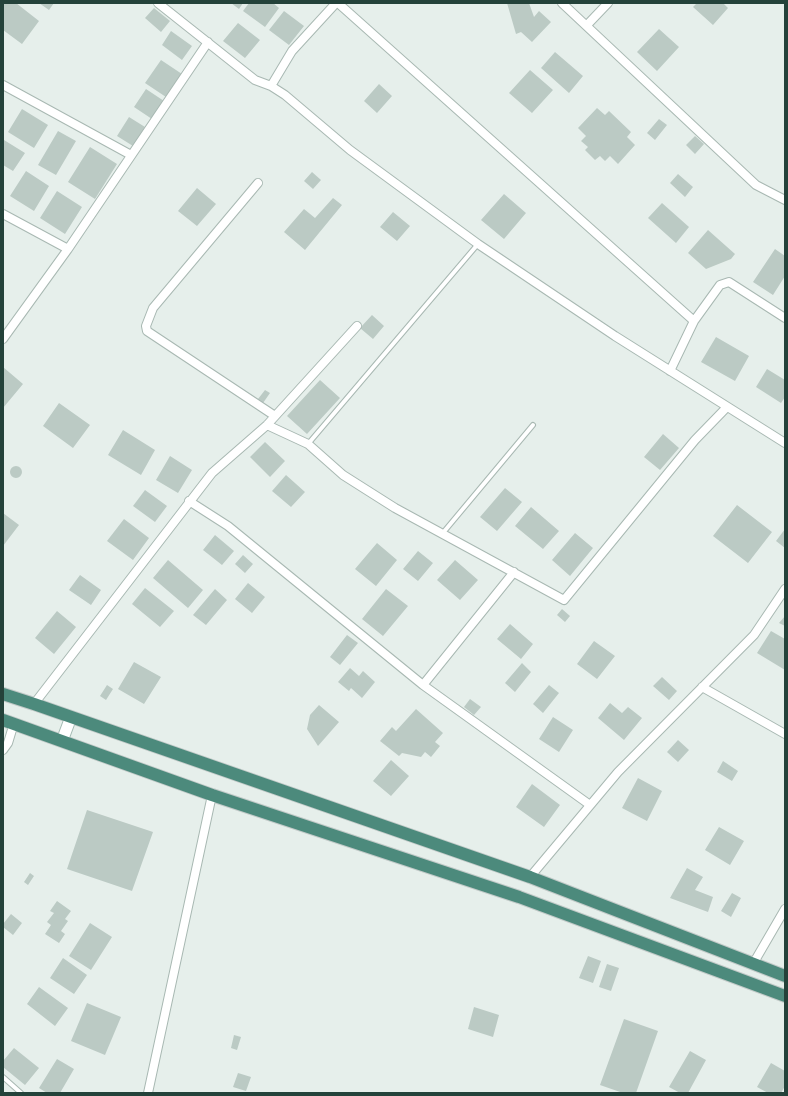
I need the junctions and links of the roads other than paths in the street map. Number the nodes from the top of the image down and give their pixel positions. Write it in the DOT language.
graph roads {
  1 [pos="158,3"];
  2 [pos="337,3"];
  3 [pos="562,3"];
  4 [pos="608,3"];
  5 [pos="587,24"];
  6 [pos="208,42"];
  7 [pos="3,85"];
  8 [pos="271,86"];
  9 [pos="131,155"];
  10 [pos="258,183"];
  11 [pos="785,200"];
  12 [pos="3,214"];
  13 [pos="478,244"];
  14 [pos="68,249"];
  15 [pos="785,318"];
  16 [pos="694,321"];
  17 [pos="357,326"];
  18 [pos="5,341"];
  19 [pos="670,370"];
  20 [pos="727,407"];
  21 [pos="274,416"];
  22 [pos="267,425"];
  23 [pos="533,425"];
  24 [pos="785,443"];
  25 [pos="308,444"];
  26 [pos="189,501"];
  27 [pos="442,534"];
  28 [pos="514,572"];
  29 [pos="785,589"];
  30 [pos="423,685"];
  31 [pos="702,687"];
  32 [pos="3,694"];
  33 [pos="34,704"];
  34 [pos="71,717"];
  35 [pos="8,722"];
  36 [pos="785,734"];
  37 [pos="62,741"];
  38 [pos="3,750"];
  39 [pos="212,795"];
  40 [pos="590,805"];
  41 [pos="530,877"];
  42 [pos="785,909"];
  43 [pos="752,964"];
  44 [pos="785,976"];
  45 [pos="785,996"];
  46 [pos="3,1077"];
  47 [pos="21,1093"];
  48 [pos="148,1093"];
  1 -- 6 [label="street"];
  2 -- 8 [label="street"];
  2 -- 16 [label="street"];
  3 -- 5 [label="street"];
  4 -- 5 [label="street"];
  5 -- 11 [label="street"];
  6 -- 8 [label="street"];
  6 -- 9 [label="street"];
  7 -- 9 [label="street"];
  8 -- 13 [label="street"];
  9 -- 14 [label="street"];
  10 -- 21 [label="street"];
  12 -- 14 [label="street"];
  13 -- 19 [label="street"];
  13 -- 25 [label="lane"];
  14 -- 18 [label="street"];
  15 -- 16 [label="street"];
  16 -- 19 [label="street"];
  17 -- 21 [label="street"];
  19 -- 20 [label="street"];
  20 -- 24 [label="street"];
  20 -- 28 [label="street"];
  21 -- 22 [label="street"];
  22 -- 25 [label="street"];
  22 -- 26 [label="street"];
  23 -- 27 [label="lane"];
  25 -- 27 [label="street"];
  26 -- 30 [label="street"];
  26 -- 33 [label="street"];
  27 -- 28 [label="street"];
  28 -- 30 [label="street"];
  29 -- 31 [label="street"];
  30 -- 40 [label="street"];
  31 -- 36 [label="street"];
  31 -- 40 [label="street"];
  32 -- 33 [label="highway"];
  33 -- 34 [label="highway"];
  34 -- 37 [label="main road"];
  34 -- 41 [label="highway"];
  35 -- 37 [label="highway"];
  35 -- 38 [label="street"];
  37 -- 39 [label="highway"];
  39 -- 45 [label="highway"];
  39 -- 48 [label="street"];
  40 -- 41 [label="street"];
  41 -- 43 [label="highway"];
  42 -- 43 [label="street"];
  43 -- 44 [label="highway"];
  46 -- 47 [label="lane"];
}
